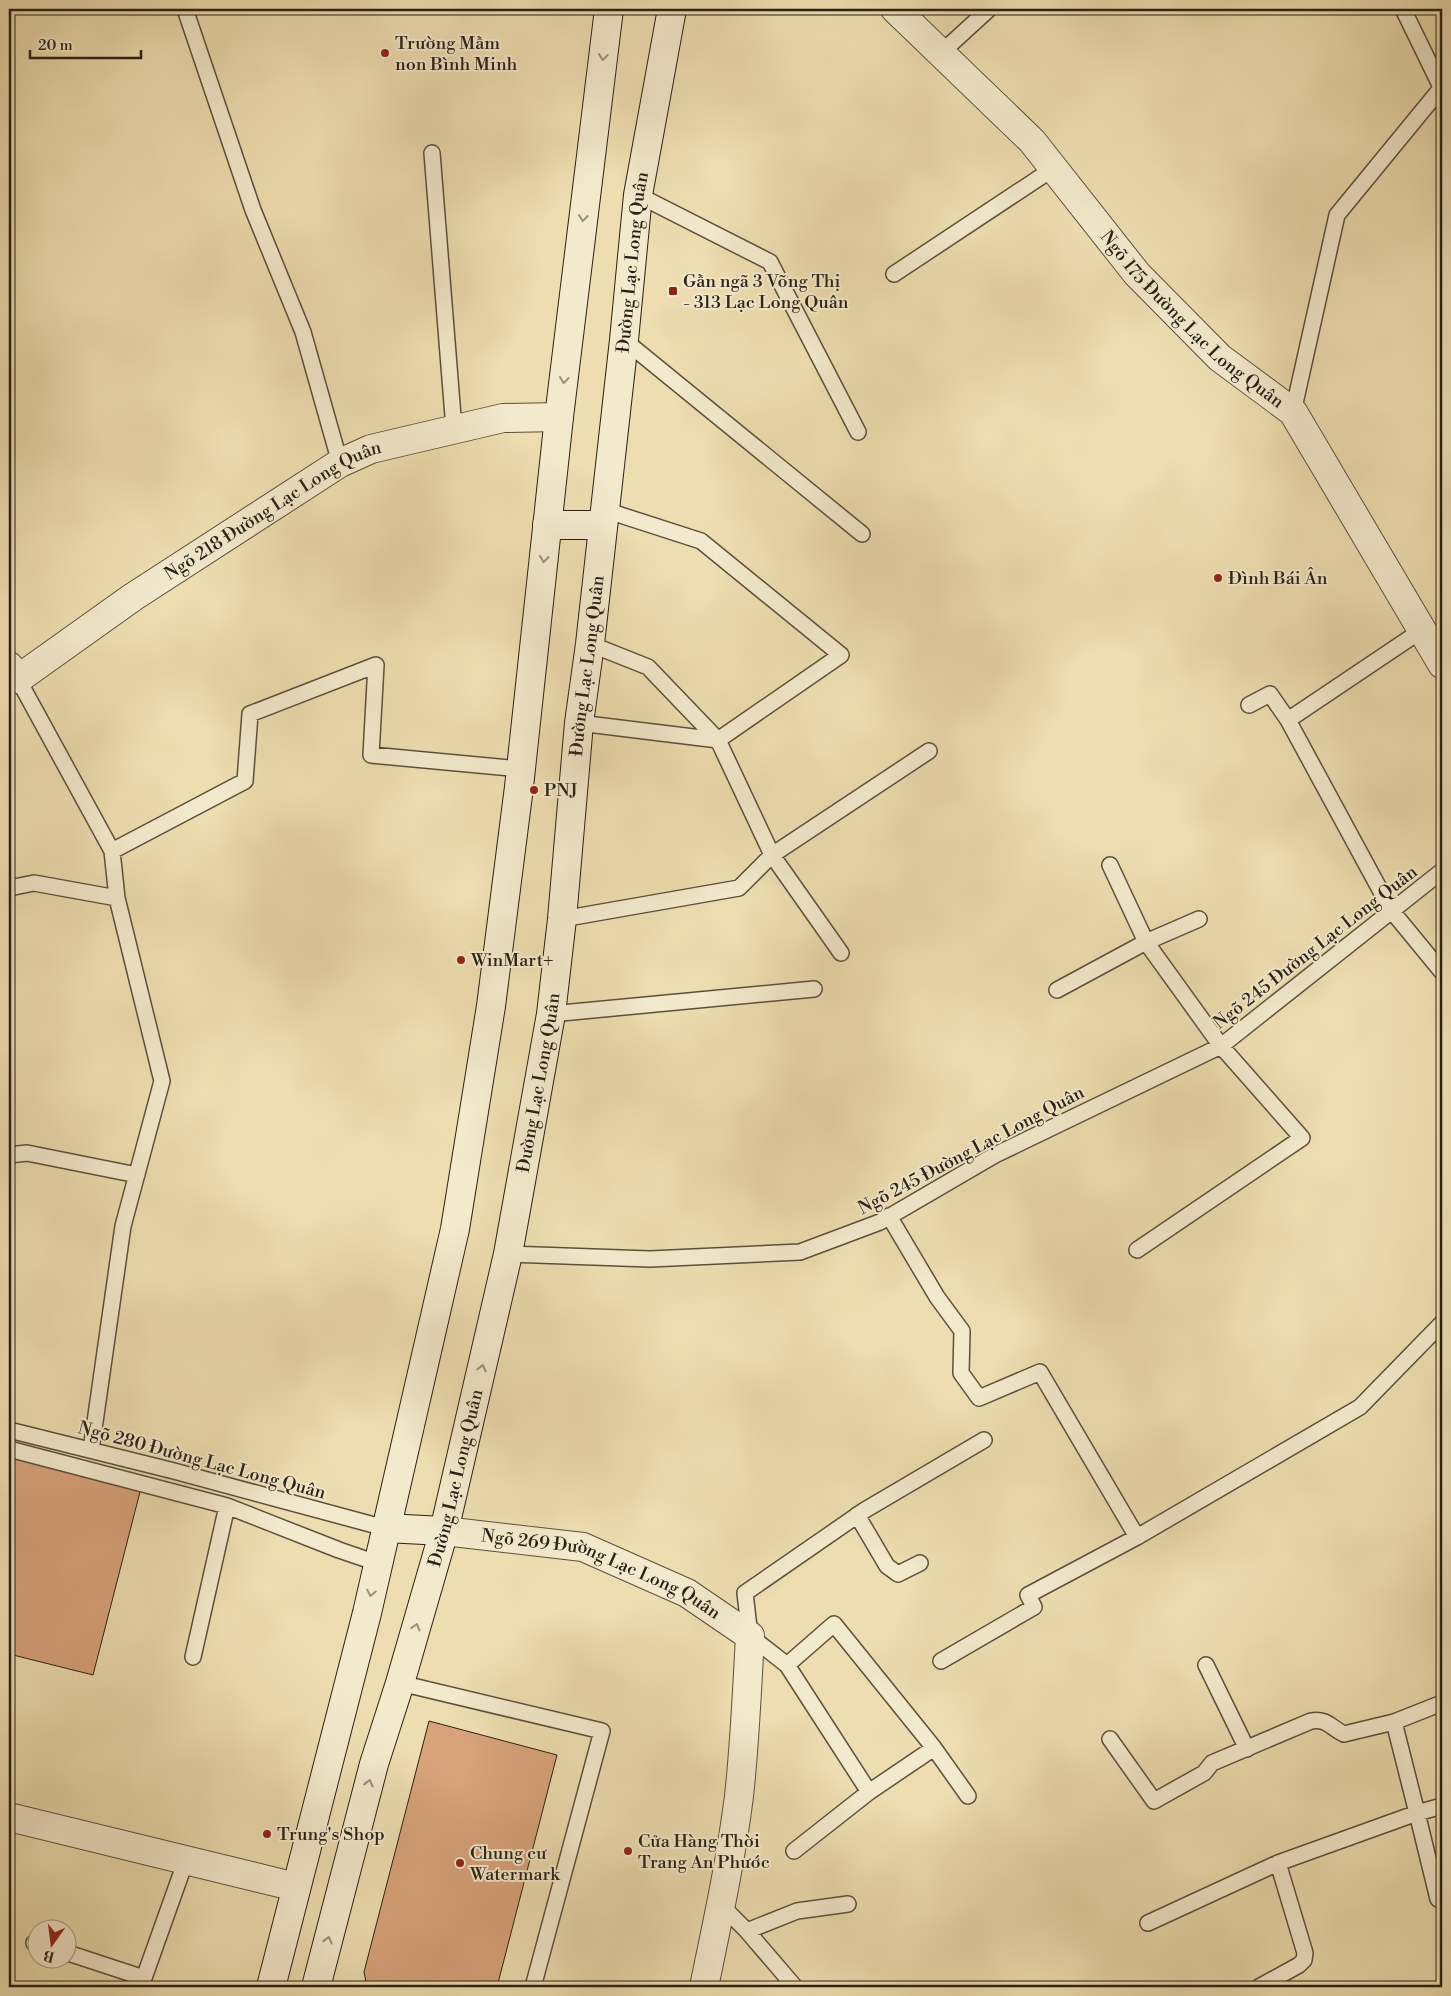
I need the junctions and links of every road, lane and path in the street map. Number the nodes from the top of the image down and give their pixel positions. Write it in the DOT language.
graph roads {
  1 [pos="185,9"];
  2 [pos="609,9"];
  3 [pos="672,9"];
  4 [pos="895,9"];
  5 [pos="989,9"];
  6 [pos="1402,9"];
  7 [pos="941,53"];
  8 [pos="1442,87"];
  9 [pos="432,153"];
  10 [pos="1054,168"];
  11 [pos="638,196"];
  12 [pos="894,274"];
  13 [pos="624,340"];
  14 [pos="1293,412"];
  15 [pos="560,418"];
  16 [pos="454,429"];
  17 [pos="858,432"];
  18 [pos="340,463"];
  19 [pos="604,518"];
  20 [pos="547,526"];
  21 [pos="862,534"];
  22 [pos="1422,630"];
  23 [pos="590,644"];
  24 [pos="1442,664"];
  25 [pos="13,673"];
  26 [pos="1249,706"];
  27 [pos="1288,720"];
  28 [pos="579,723"];
  29 [pos="718,740"];
  30 [pos="929,751"];
  31 [pos="520,769"];
  32 [pos="112,851"];
  33 [pos="772,856"];
  34 [pos="1110,865"];
  35 [pos="1442,871"];
  36 [pos="9,888"];
  37 [pos="117,898"];
  38 [pos="1391,910"];
  39 [pos="562,919"];
  40 [pos="1199,919"];
  41 [pos="1146,942"];
  42 [pos="841,953"];
  43 [pos="1442,972"];
  44 [pos="814,990"];
  45 [pos="1057,990"];
  46 [pos="551,1014"];
  47 [pos="1221,1046"];
  48 [pos="9,1155"];
  49 [pos="137,1175"];
  50 [pos="890,1216"];
  51 [pos="1137,1250"];
  52 [pos="508,1254"];
  53 [pos="1442,1323"];
  54 [pos="9,1430"];
  55 [pos="984,1440"];
  56 [pos="9,1449"];
  57 [pos="91,1450"];
  58 [pos="227,1506"];
  59 [pos="857,1515"];
  60 [pos="385,1528"];
  61 [pos="444,1531"];
  62 [pos="1137,1537"];
  63 [pos="377,1563"];
  64 [pos="920,1563"];
  65 [pos="750,1636"];
  66 [pos="193,1657"];
  67 [pos="940,1661"];
  68 [pos="787,1665"];
  69 [pos="1206,1665"];
  70 [pos="400,1683"];
  71 [pos="1442,1703"];
  72 [pos="1394,1722"];
  73 [pos="1110,1739"];
  74 [pos="934,1748"];
  75 [pos="1247,1749"];
  76 [pos="869,1792"];
  77 [pos="968,1796"];
  78 [pos="1442,1806"];
  79 [pos="1417,1813"];
  80 [pos="9,1817"];
  81 [pos="794,1851"];
  82 [pos="186,1860"];
  83 [pos="1278,1863"];
  84 [pos="296,1887"];
  85 [pos="1438,1899"];
  86 [pos="848,1904"];
  87 [pos="721,1905"];
  88 [pos="1148,1922"];
  89 [pos="747,1931"];
  90 [pos="78,1957"];
  91 [pos="271,1987"];
  92 [pos="316,1987"];
  93 [pos="533,1987"];
  94 [pos="704,1987"];
  95 [pos="795,1987"];
  96 [pos="1259,1987"];
  1 -- 18 [label="lane"];
  2 -- 15 [label="main road, one-way"];
  3 -- 11 [label="main road, Đường Lạc Long Quân"];
  4 -- 7 [label="main road, Ngõ 175 Đường Lạc Long Quân"];
  5 -- 7 [label="lane"];
  6 -- 8 [label="lane"];
  7 -- 10 [label="main road, Ngõ 175 Đường Lạc Long Quân"];
  8 -- 14 [label="lane"];
  9 -- 16 [label="lane"];
  10 -- 12 [label="lane"];
  10 -- 14 [label="main road, Ngõ 175 Đường Lạc Long Quân"];
  11 -- 13 [label="main road, Đường Lạc Long Quân"];
  11 -- 17 [label="lane"];
  13 -- 19 [label="main road, Đường Lạc Long Quân"];
  13 -- 21 [label="lane"];
  14 -- 22 [label="main road, Ngõ 175 Đường Lạc Long Quân"];
  15 -- 16 [label="main road, Ngõ 218 Đường Lạc Long Quân"];
  15 -- 20 [label="main road"];
  16 -- 18 [label="main road, Ngõ 218 Đường Lạc Long Quân"];
  18 -- 25 [label="main road, Ngõ 218 Đường Lạc Long Quân"];
  19 -- 20 [label="main road"];
  19 -- 23 [label="main road, Đường Lạc Long Quân"];
  19 -- 29 [label="lane"];
  20 -- 31 [label="main road, one-way"];
  22 -- 24 [label="main road, Ngõ 175 Đường Lạc Long Quân"];
  22 -- 27 [label="lane"];
  23 -- 28 [label="main road, Đường Lạc Long Quân"];
  23 -- 29 [label="lane"];
  25 -- 32 [label="lane"];
  26 -- 27 [label="lane"];
  27 -- 38 [label="lane"];
  28 -- 29 [label="lane"];
  28 -- 39 [label="main road, Đường Lạc Long Quân"];
  29 -- 33 [label="lane"];
  30 -- 33 [label="lane"];
  31 -- 32 [label="lane"];
  31 -- 60 [label="main road"];
  32 -- 37 [label="lane"];
  33 -- 39 [label="lane"];
  33 -- 42 [label="lane"];
  34 -- 41 [label="lane"];
  35 -- 38 [label="lane, Ngõ 245 Đường Lạc Long Quân"];
  36 -- 37 [label="lane"];
  37 -- 49 [label="lane"];
  38 -- 43 [label="lane"];
  38 -- 47 [label="lane, Ngõ 245 Đường Lạc Long Quân"];
  39 -- 46 [label="main road, Đường Lạc Long Quân"];
  40 -- 41 [label="lane"];
  41 -- 45 [label="lane"];
  41 -- 47 [label="lane"];
  44 -- 46 [label="lane"];
  46 -- 52 [label="main road, Đường Lạc Long Quân"];
  47 -- 50 [label="lane, Ngõ 245 Đường Lạc Long Quân"];
  47 -- 51 [label="lane"];
  48 -- 49 [label="lane"];
  49 -- 57 [label="lane"];
  50 -- 52 [label="lane, Ngõ 245 Đường Lạc Long Quân"];
  50 -- 62 [label="lane"];
  61 -- 52 [label="main road, Đường Lạc Long Quân, one-way"];
  53 -- 62 [label="lane"];
  54 -- 57 [label="lane, Ngõ 280 Đường Lạc Long Quân"];
  55 -- 59 [label="lane"];
  56 -- 58 [label="lane"];
  57 -- 60 [label="lane, Ngõ 280 Đường Lạc Long Quân"];
  58 -- 63 [label="lane"];
  58 -- 66 [label="lane"];
  59 -- 64 [label="lane"];
  59 -- 65 [label="lane, Ngõ 269 Đường Lạc Long Quân"];
  60 -- 61 [label="main road, Ngõ 269 Đường Lạc Long Quân"];
  60 -- 63 [label="main road"];
  61 -- 65 [label="main road, Ngõ 269 Đường Lạc Long Quân"];
  70 -- 61 [label="main road, Đường Lạc Long Quân, one-way"];
  62 -- 67 [label="lane"];
  63 -- 84 [label="main road, one-way"];
  65 -- 68 [label="lane, Ngõ 269 Đường Lạc Long Quân"];
  65 -- 87 [label="main road"];
  68 -- 74 [label="lane"];
  68 -- 76 [label="lane, Ngõ 269 Đường Lạc Long Quân"];
  69 -- 75 [label="lane"];
  92 -- 70 [label="main road, Đường Lạc Long Quân, one-way"];
  70 -- 93 [label="lane"];
  71 -- 72 [label="lane"];
  72 -- 75 [label="lane"];
  72 -- 79 [label="lane"];
  73 -- 75 [label="lane"];
  74 -- 76 [label="lane"];
  74 -- 77 [label="lane"];
  76 -- 81 [label="lane"];
  78 -- 79 [label="lane"];
  79 -- 83 [label="lane"];
  79 -- 85 [label="lane"];
  80 -- 82 [label="main road"];
  82 -- 84 [label="main road"];
  82 -- 90 [label="lane"];
  83 -- 88 [label="lane"];
  83 -- 96 [label="lane"];
  84 -- 91 [label="main road"];
  86 -- 89 [label="lane"];
  87 -- 89 [label="lane"];
  87 -- 94 [label="main road"];
  89 -- 95 [label="lane"];
}
